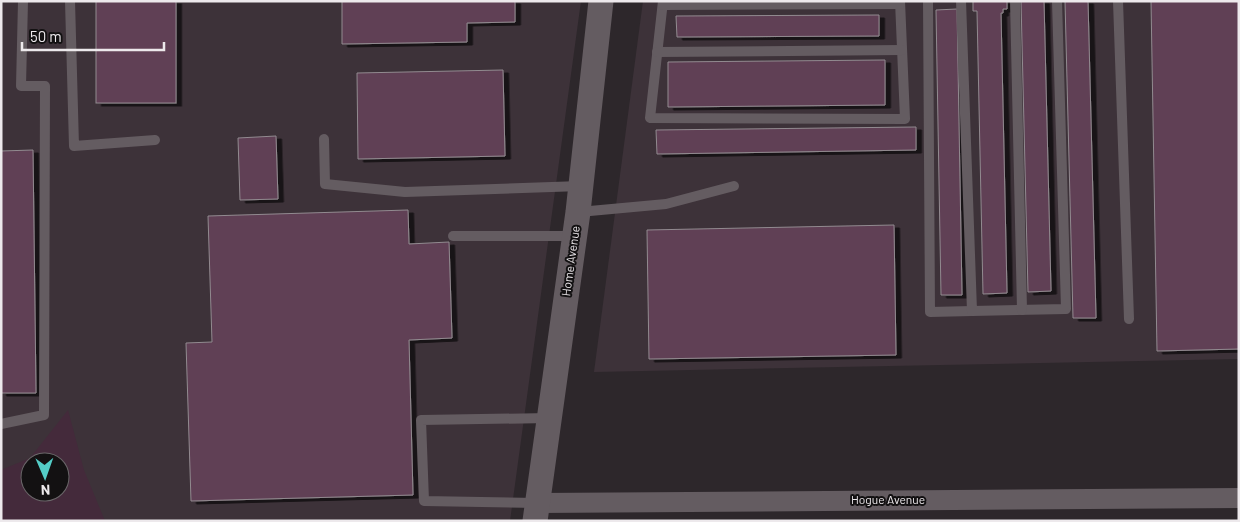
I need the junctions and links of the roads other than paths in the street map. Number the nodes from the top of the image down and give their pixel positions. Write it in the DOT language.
graph roads {
  1 [pos="23,1"];
  2 [pos="70,1"];
  3 [pos="601,1"];
  4 [pos="928,1"];
  5 [pos="961,1"];
  6 [pos="1015,1"];
  7 [pos="1057,1"];
  8 [pos="1118,1"];
  9 [pos="663,3"];
  10 [pos="900,3"];
  11 [pos="902,50"];
  12 [pos="657,52"];
  13 [pos="324,139"];
  14 [pos="155,140"];
  15 [pos="581,186"];
  16 [pos="734,186"];
  17 [pos="576,224"];
  18 [pos="453,236"];
  19 [pos="1022,310"];
  20 [pos="972,311"];
  21 [pos="1129,319"];
  22 [pos="550,418"];
  23 [pos="1,424"];
  24 [pos="1239,498"];
  25 [pos="536,512"];
  1 -- 23 [label="lane"];
  2 -- 14 [label="lane"];
  3 -- 15 [label="street, Home Avenue"];
  4 -- 20 [label="lane"];
  5 -- 20 [label="lane"];
  6 -- 19 [label="lane"];
  7 -- 19 [label="lane"];
  8 -- 21 [label="lane"];
  9 -- 10 [label="lane"];
  9 -- 12 [label="lane"];
  10 -- 11 [label="lane"];
  11 -- 12 [label="lane"];
  11 -- 12 [label="lane"];
  13 -- 15 [label="lane"];
  15 -- 17 [label="street, Home Avenue"];
  16 -- 17 [label="lane"];
  17 -- 18 [label="lane"];
  17 -- 22 [label="street, Home Avenue"];
  19 -- 20 [label="lane"];
  22 -- 25 [label="street, Home Avenue"];
  22 -- 25 [label="lane"];
  24 -- 25 [label="street, Hogue Avenue"];
}
